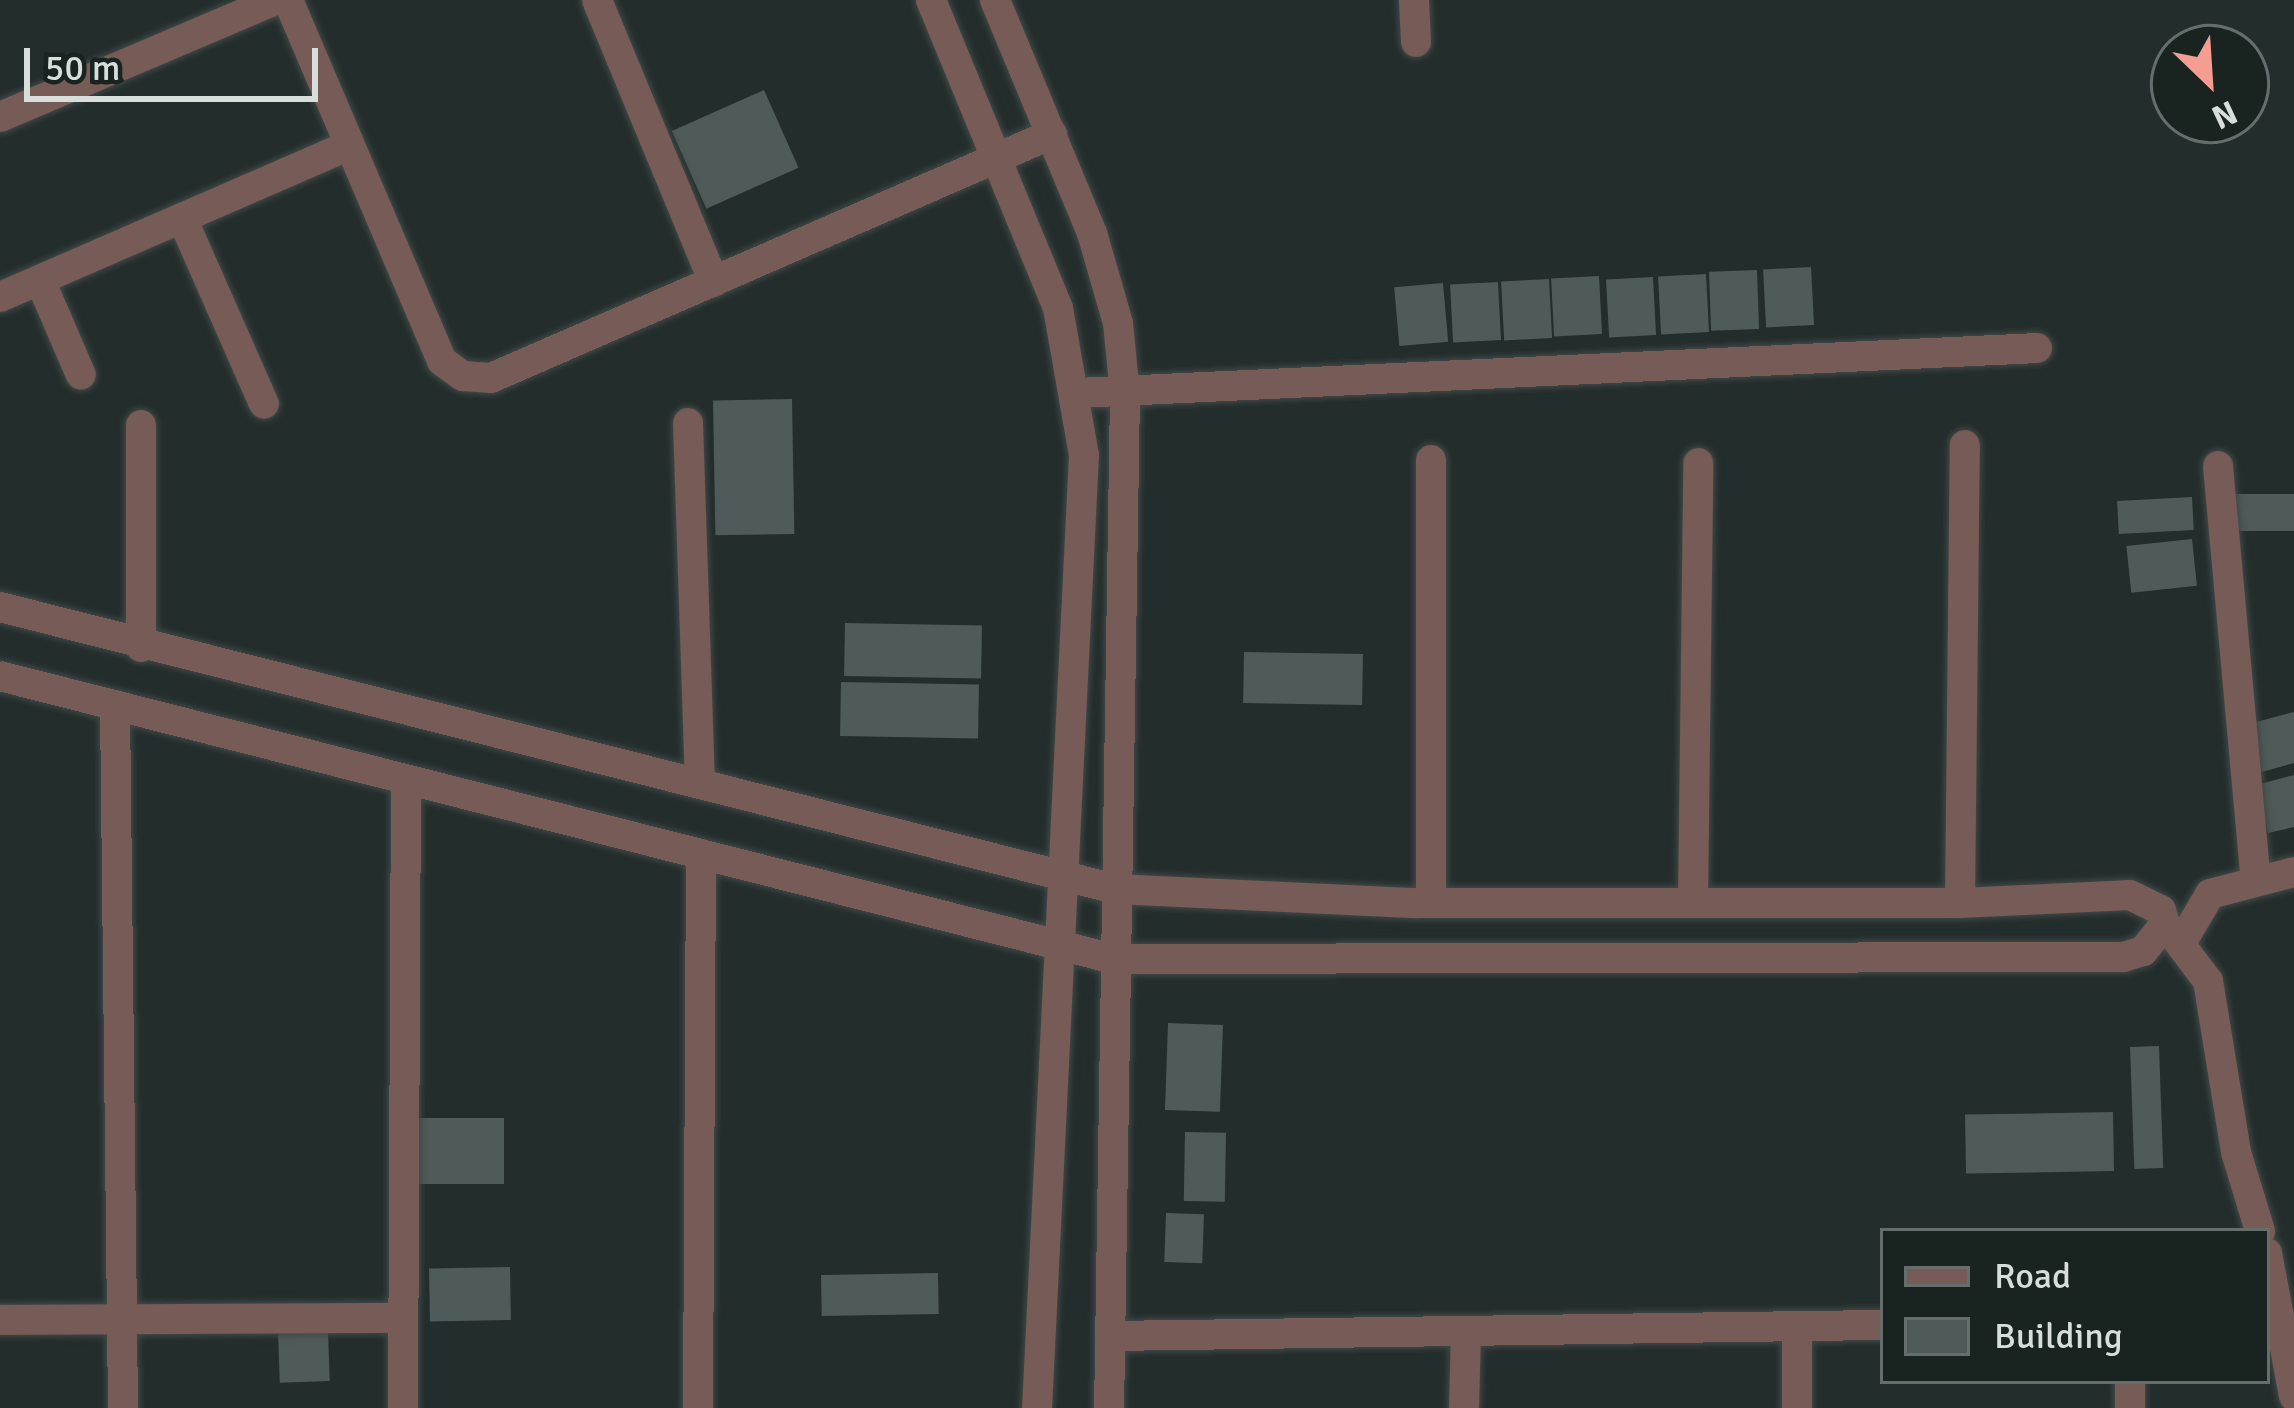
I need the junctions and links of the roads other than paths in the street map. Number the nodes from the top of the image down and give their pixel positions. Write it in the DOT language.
graph roads {
  1 [pos="275,0"];
  2 [pos="288,0"];
  3 [pos="597,0"];
  4 [pos="931,0"];
  5 [pos="995,0"];
  6 [pos="1414,0"];
  7 [pos="1416,42"];
  8 [pos="0,117"];
  9 [pos="1052,134"];
  10 [pos="348,146"];
  11 [pos="998,156"];
  12 [pos="182,218"];
  13 [pos="40,280"];
  14 [pos="714,282"];
  15 [pos="0,297"];
  16 [pos="2037,348"];
  17 [pos="81,375"];
  18 [pos="1077,393"];
  19 [pos="1125,394"];
  20 [pos="264,404"];
  21 [pos="688,423"];
  22 [pos="141,425"];
  23 [pos="1965,445"];
  24 [pos="1431,460"];
  25 [pos="1698,463"];
  26 [pos="2218,466"];
  27 [pos="0,607"];
  28 [pos="141,647"];
  29 [pos="0,676"];
  30 [pos="116,705"];
  31 [pos="700,779"];
  32 [pos="406,780"];
  33 [pos="701,854"];
  34 [pos="2294,872"];
  35 [pos="1068,878"];
  36 [pos="2256,880"];
  37 [pos="1115,890"];
  38 [pos="1431,902"];
  39 [pos="1694,903"];
  40 [pos="1960,903"];
  41 [pos="2174,932"];
  42 [pos="1060,950"];
  43 [pos="1114,959"];
  44 [pos="2259,1228"];
  45 [pos="2279,1282"];
  46 [pos="403,1318"];
  47 [pos="0,1320"];
  48 [pos="124,1321"];
  49 [pos="1880,1325"];
  50 [pos="1798,1327"];
  51 [pos="1466,1331"];
  52 [pos="1110,1336"];
  53 [pos="2294,1396"];
  54 [pos="123,1408"];
  55 [pos="403,1408"];
  56 [pos="698,1408"];
  57 [pos="1037,1408"];
  58 [pos="1109,1408"];
  59 [pos="1464,1408"];
  60 [pos="1797,1408"];
  1 -- 8 [label="street"];
  2 -- 10 [label="street"];
  3 -- 14 [label="street"];
  4 -- 11 [label="street"];
  5 -- 9 [label="street"];
  6 -- 7 [label="street"];
  9 -- 11 [label="street"];
  9 -- 19 [label="street"];
  10 -- 12 [label="street"];
  10 -- 14 [label="street"];
  11 -- 14 [label="street"];
  11 -- 18 [label="street"];
  12 -- 13 [label="street"];
  12 -- 20 [label="street"];
  13 -- 15 [label="street"];
  13 -- 17 [label="street"];
  16 -- 19 [label="street"];
  18 -- 19 [label="street"];
  18 -- 35 [label="street"];
  19 -- 37 [label="street"];
  21 -- 31 [label="street"];
  22 -- 28 [label="street"];
  23 -- 40 [label="street"];
  24 -- 38 [label="street"];
  25 -- 39 [label="street"];
  26 -- 36 [label="street"];
  27 -- 28 [label="street"];
  28 -- 31 [label="street"];
  29 -- 30 [label="street"];
  30 -- 32 [label="street"];
  30 -- 48 [label="street"];
  31 -- 35 [label="street"];
  32 -- 33 [label="street"];
  32 -- 46 [label="street"];
  33 -- 42 [label="street"];
  33 -- 56 [label="street"];
  34 -- 36 [label="street"];
  35 -- 37 [label="street"];
  35 -- 42 [label="street"];
  36 -- 41 [label="street"];
  37 -- 38 [label="street"];
  37 -- 43 [label="street"];
  38 -- 39 [label="street"];
  39 -- 40 [label="street"];
  40 -- 41 [label="street"];
  41 -- 43 [label="street"];
  41 -- 44 [label="street"];
  42 -- 43 [label="street"];
  42 -- 57 [label="street"];
  43 -- 52 [label="street"];
  45 -- 53 [label="street"];
  46 -- 48 [label="street"];
  46 -- 55 [label="street"];
  47 -- 48 [label="street"];
  48 -- 54 [label="street"];
  49 -- 50 [label="street"];
  50 -- 51 [label="street"];
  50 -- 60 [label="street"];
  51 -- 52 [label="street"];
  51 -- 59 [label="street"];
  52 -- 58 [label="street"];
}
